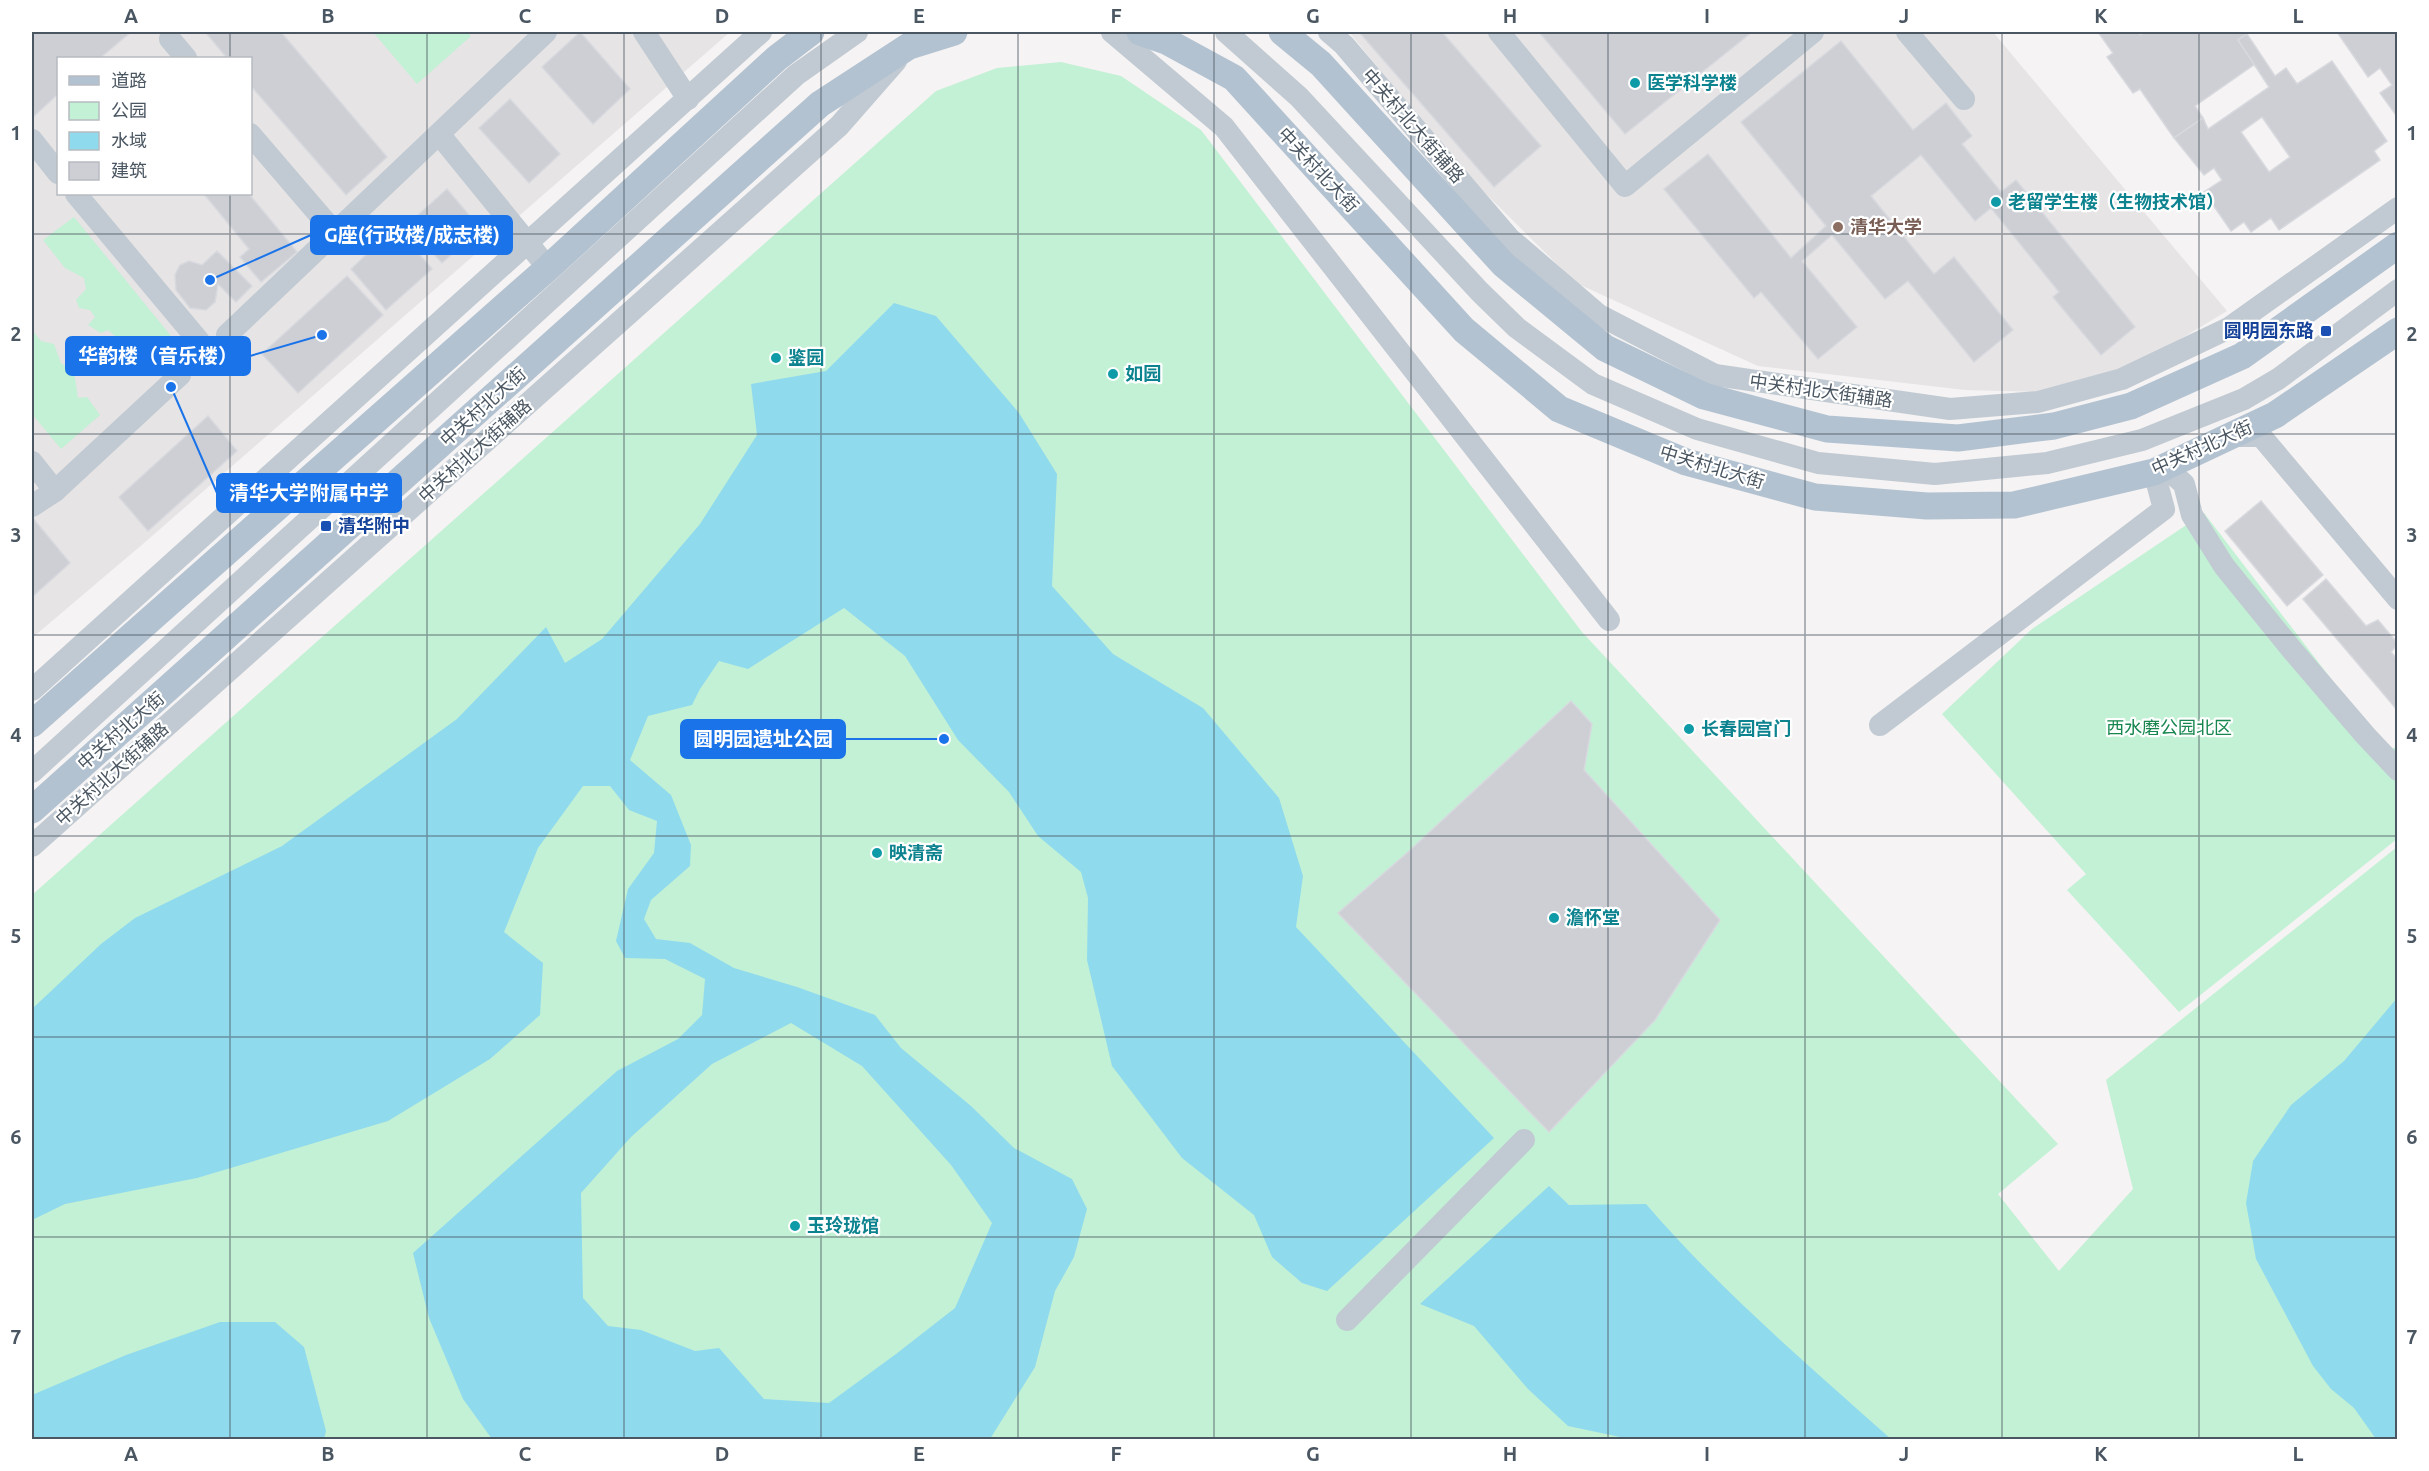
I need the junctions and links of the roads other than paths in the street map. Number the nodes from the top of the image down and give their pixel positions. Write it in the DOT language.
graph roads {
  1 [pos="546,32"];
  2 [pos="644,32"];
  3 [pos="761,32"];
  4 [pos="810,32"];
  5 [pos="857,32"];
  6 [pos="954,32"];
  7 [pos="1112,32"];
  8 [pos="1140,32"];
  9 [pos="1226,32"];
  10 [pos="1282,32"];
  11 [pos="1329,32"];
  12 [pos="1499,32"];
  13 [pos="1813,32"];
  14 [pos="1908,32"];
  15 [pos="170,39"];
  16 [pos="909,46"];
  17 [pos="185,57"];
  18 [pos="688,99"];
  19 [pos="1964,99"];
  20 [pos="439,134"];
  21 [pos="252,136"];
  22 [pos="32,140"];
  23 [pos="57,172"];
  24 [pos="77,195"];
  25 [pos="2397,208"];
  26 [pos="335,233"];
  27 [pos="528,242"];
  28 [pos="2397,245"];
  29 [pos="548,268"];
  30 [pos="2397,290"];
  31 [pos="2397,331"];
  32 [pos="227,335"];
  33 [pos="199,341"];
  34 [pos="180,375"];
  35 [pos="2231,436"];
  36 [pos="32,462"];
  37 [pos="2159,469"];
  38 [pos="55,491"];
  39 [pos="32,506"];
  40 [pos="2397,599"];
  41 [pos="1609,620"];
  42 [pos="32,690"];
  43 [pos="32,724"];
  44 [pos="1880,725"];
  45 [pos="2397,770"];
  46 [pos="32,772"];
  47 [pos="32,810"];
  48 [pos="32,846"];
  49 [pos="1524,1140"];
  50 [pos="1347,1320"];
  1 -- 20 [label="street"];
  2 -- 18 [label="street"];
  3 -- 18 [label="street"];
  4 -- 29 [label="main road"];
  5 -- 46 [label="street, 中关村北大街"];
  6 -- 16 [label="main road, 中关村北大街"];
  7 -- 41 [label="street"];
  8 -- 37 [label="main road, 中关村北大街"];
  9 -- 30 [label="street, 中关村北大街"];
  10 -- 28 [label="main road"];
  11 -- 25 [label="street, 中关村北大街辅路"];
  12 -- 13 [label="street"];
  14 -- 19 [label="street"];
  15 -- 17 [label="street"];
  16 -- 47 [label="main road, 中关村北大街"];
  16 -- 48 [label="street, 中关村北大街辅路"];
  18 -- 27 [label="street"];
  20 -- 26 [label="street"];
  20 -- 27 [label="street"];
  21 -- 26 [label="street"];
  22 -- 23 [label="street"];
  24 -- 33 [label="street"];
  26 -- 32 [label="street"];
  27 -- 29 [label="street"];
  27 -- 42 [label="street"];
  29 -- 43 [label="main road"];
  31 -- 35 [label="main road, 中关村北大街"];
  34 -- 38 [label="street"];
  35 -- 37 [label="main road, 中关村北大街"];
  35 -- 40 [label="street"];
  36 -- 38 [label="street"];
  37 -- 44 [label="street"];
  37 -- 45 [label="street"];
  38 -- 39 [label="street"];
  49 -- 50 [label="street"];
}
